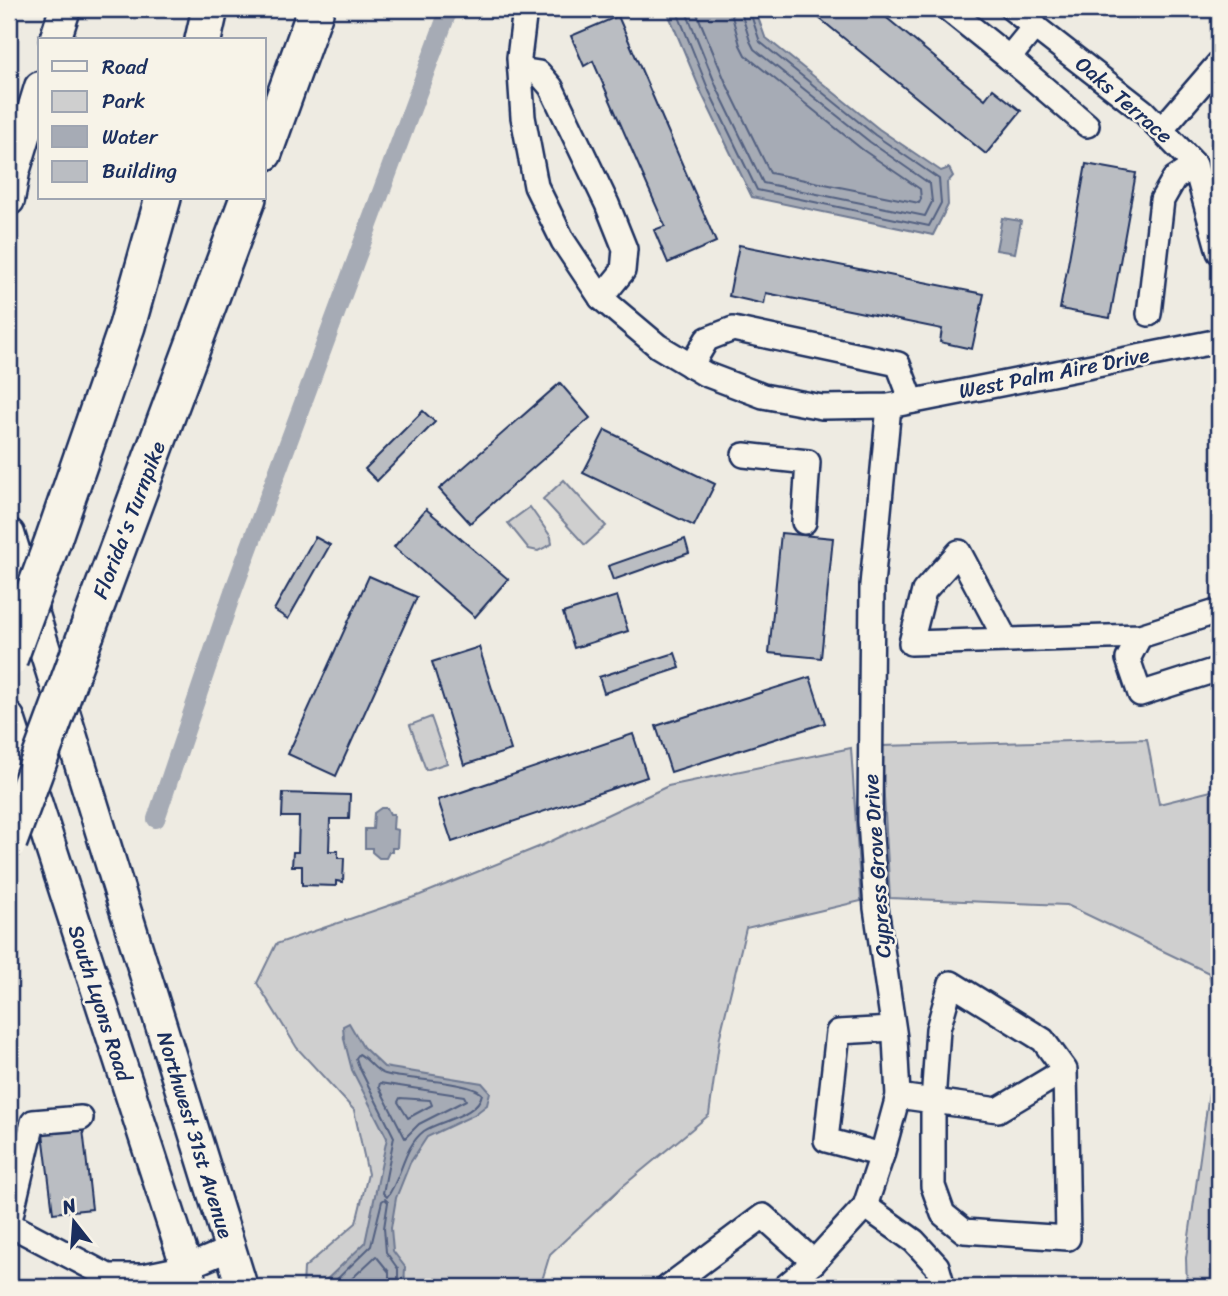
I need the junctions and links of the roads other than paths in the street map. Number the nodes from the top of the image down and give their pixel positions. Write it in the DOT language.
graph roads {
  1 [pos="65,9"];
  2 [pos="210,9"];
  3 [pos="316,9"];
  4 [pos="525,9"];
  5 [pos="948,9"];
  6 [pos="1012,9"];
  7 [pos="1035,26"];
  8 [pos="56,38"];
  9 [pos="203,38"];
  10 [pos="1010,58"];
  11 [pos="1219,63"];
  12 [pos="520,70"];
  13 [pos="38,94"];
  14 [pos="1087,125"];
  15 [pos="1162,129"];
  16 [pos="266,147"];
  17 [pos="1195,165"];
  18 [pos="9,200"];
  19 [pos="162,200"];
  20 [pos="247,200"];
  21 [pos="1219,252"];
  22 [pos="601,298"];
  23 [pos="1149,314"];
  24 [pos="1219,341"];
  25 [pos="691,366"];
  26 [pos="912,401"];
  27 [pos="889,406"];
  28 [pos="744,455"];
  29 [pos="804,522"];
  30 [pos="9,534"];
  31 [pos="1219,611"];
  32 [pos="1140,636"];
  33 [pos="1006,640"];
  34 [pos="9,660"];
  35 [pos="1219,669"];
  36 [pos="9,718"];
  37 [pos="9,842"];
  38 [pos="893,1030"];
  39 [pos="1065,1070"];
  40 [pos="898,1096"];
  41 [pos="933,1102"];
  42 [pos="81,1118"];
  43 [pos="882,1155"];
  44 [pos="865,1206"];
  45 [pos="230,1249"];
  46 [pos="814,1262"];
  47 [pos="190,1277"];
  48 [pos="242,1287"];
  49 [pos="668,1287"];
  50 [pos="785,1287"];
  51 [pos="943,1287"];
  1 -- 8 [label="main road"];
  2 -- 9 [label="highway"];
  3 -- 16 [label="highway"];
  4 -- 12 [label="street, West Palm Aire Drive"];
  5 -- 10 [label="street"];
  6 -- 7 [label="street, Oaks Terrace"];
  7 -- 10 [label="street"];
  7 -- 15 [label="street, Oaks Terrace"];
  10 -- 14 [label="street"];
  11 -- 15 [label="street"];
  12 -- 22 [label="street, West Palm Aire Drive"];
  12 -- 22 [label="street"];
  13 -- 18 [label="main road"];
  15 -- 17 [label="street, Oaks Terrace"];
  17 -- 21 [label="street, Oaks Terrace"];
  17 -- 23 [label="street"];
  19 -- 34 [label="highway, bridge"];
  20 -- 37 [label="highway, Florida's Turnpike, bridge"];
  22 -- 25 [label="street, West Palm Aire Drive"];
  24 -- 26 [label="street, West Palm Aire Drive"];
  25 -- 26 [label="street"];
  25 -- 27 [label="street, West Palm Aire Drive"];
  26 -- 27 [label="street, West Palm Aire Drive"];
  27 -- 38 [label="street, Cypress Grove Drive"];
  28 -- 29 [label="street"];
  30 -- 45 [label="main road, Northwest 31st Avenue"];
  31 -- 32 [label="street"];
  32 -- 33 [label="street"];
  32 -- 35 [label="street"];
  33 -- 33 [label="street"];
  36 -- 47 [label="main road, South Lyons Road"];
  38 -- 40 [label="street, Cypress Grove Drive"];
  38 -- 43 [label="street"];
  39 -- 41 [label="street"];
  39 -- 41 [label="street"];
  39 -- 41 [label="street"];
  40 -- 41 [label="street"];
  40 -- 43 [label="street, Cypress Grove Drive"];
  42 -- 47 [label="street"];
  43 -- 44 [label="street, Cypress Grove Drive"];
  44 -- 46 [label="street, Cypress Grove Drive"];
  44 -- 51 [label="street"];
  45 -- 47 [label="street"];
  45 -- 48 [label="main road, Northwest 31st Avenue"];
  46 -- 49 [label="street"];
  46 -- 50 [label="street, Cypress Grove Drive"];
}
